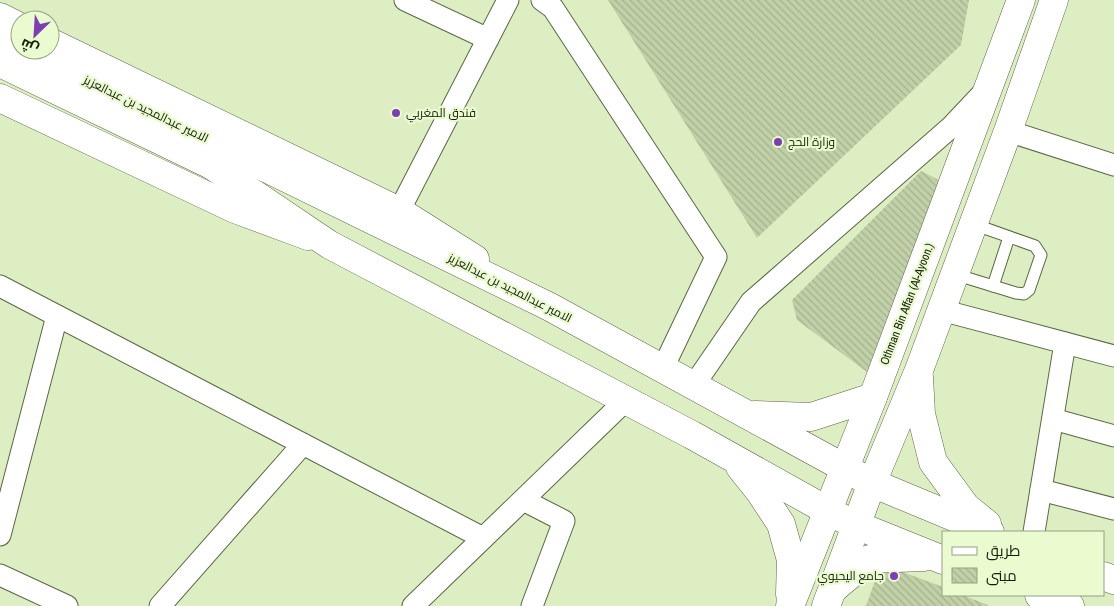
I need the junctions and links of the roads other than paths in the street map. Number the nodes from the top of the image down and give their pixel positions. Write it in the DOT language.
graph roads {
  1 [pos="405,0"];
  2 [pos="508,0"];
  3 [pos="542,0"];
  4 [pos="1021,0"];
  5 [pos="1054,0"];
  6 [pos="488,39"];
  7 [pos="60,47"];
  8 [pos="46,60"];
  9 [pos="0,63"];
  10 [pos="988,89"];
  11 [pos="0,98"];
  12 [pos="1008,131"];
  13 [pos="1114,165"];
  14 [pos="399,211"];
  15 [pos="973,224"];
  16 [pos="1009,237"];
  17 [pos="330,245"];
  18 [pos="954,274"];
  19 [pos="0,286"];
  20 [pos="993,286"];
  21 [pos="550,307"];
  22 [pos="941,310"];
  23 [pos="57,316"];
  24 [pos="1065,343"];
  25 [pos="1114,356"];
  26 [pos="663,368"];
  27 [pos="919,370"];
  28 [pos="694,384"];
  29 [pos="872,397"];
  30 [pos="625,401"];
  31 [pos="748,414"];
  32 [pos="1053,419"];
  33 [pos="1114,436"];
  34 [pos="303,444"];
  35 [pos="732,458"];
  36 [pos="845,467"];
  37 [pos="872,483"];
  38 [pos="1041,490"];
  39 [pos="523,500"];
  40 [pos="1114,509"];
  41 [pos="828,511"];
  42 [pos="856,525"];
  43 [pos="988,531"];
  44 [pos="997,531"];
  45 [pos="1034,531"];
  46 [pos="0,535"];
  47 [pos="483,538"];
  48 [pos="938,558"];
  49 [pos="0,575"];
  50 [pos="1042,596"];
  51 [pos="828,598"];
  52 [pos="67,606"];
  53 [pos="160,606"];
  54 [pos="413,606"];
  55 [pos="532,606"];
  56 [pos="790,606"];
  57 [pos="1070,606"];
  1 -- 6 [label="street"];
  2 -- 6 [label="street"];
  3 -- 26 [label="street"];
  4 -- 10 [label="main road, Othman Bin Affan (Al-Ayoon.)"];
  5 -- 12 [label="main road"];
  6 -- 14 [label="street"];
  7 -- 14 [label="main road"];
  8 -- 21 [label="main road, الامير عبدالمجيد بن عبدالعزيز"];
  9 -- 17 [label="main road, الامير عبدالمجيد بن عبدالعزيز"];
  10 -- 28 [label="street"];
  10 -- 29 [label="main road, Othman Bin Affan (Al-Ayoon.)"];
  11 -- 17 [label="main road"];
  12 -- 13 [label="street"];
  12 -- 15 [label="main road"];
  14 -- 21 [label="main road"];
  15 -- 16 [label="lane"];
  15 -- 18 [label="main road"];
  16 -- 20 [label="lane"];
  16 -- 20 [label="lane"];
  17 -- 30 [label="main road, الامير عبدالمجيد بن عبدالعزيز"];
  18 -- 20 [label="lane"];
  18 -- 22 [label="main road"];
  19 -- 23 [label="street"];
  21 -- 26 [label="main road, الامير عبدالمجيد بن عبدالعزيز"];
  22 -- 24 [label="street"];
  22 -- 27 [label="main road"];
  23 -- 34 [label="street"];
  23 -- 46 [label="street"];
  24 -- 25 [label="street"];
  24 -- 32 [label="street"];
  26 -- 28 [label="main road, الامير عبدالمجيد بن عبدالعزيز"];
  27 -- 37 [label="main road"];
  27 -- 44 [label="main road"];
  28 -- 31 [label="main road, الامير عبدالمجيد بن عبدالعزيز"];
  29 -- 31 [label="main road"];
  29 -- 36 [label="main road, Othman Bin Affan (Al-Ayoon.)"];
  30 -- 35 [label="main road, الامير عبدالمجيد بن عبدالعزيز"];
  30 -- 39 [label="street"];
  31 -- 36 [label="main road, الامير عبدالمجيد بن عبدالعزيز"];
  32 -- 33 [label="street"];
  32 -- 38 [label="street"];
  34 -- 47 [label="street"];
  34 -- 53 [label="street"];
  35 -- 41 [label="main road, الامير عبدالمجيد بن عبدالعزيز"];
  35 -- 56 [label="main road"];
  36 -- 37 [label="main road, الامير عبدالمجيد بن عبدالعزيز"];
  36 -- 41 [label="main road, Othman Bin Affan (Al-Ayoon.)"];
  37 -- 42 [label="main road"];
  37 -- 43 [label="main road, الامير عبدالمجيد بن عبدالعزيز"];
  38 -- 40 [label="street"];
  38 -- 45 [label="street"];
  39 -- 47 [label="street"];
  39 -- 55 [label="street"];
  41 -- 42 [label="main road, الامير عبدالمجيد بن عبدالعزيز"];
  41 -- 56 [label="main road, Othman Bin Affan (Al-Ayoon.)"];
  42 -- 48 [label="main road, الامير عبدالمجيد بن عبدالعزيز"];
  42 -- 51 [label="main road"];
  47 -- 54 [label="street"];
  48 -- 51 [label="main road"];
  49 -- 52 [label="street"];
  50 -- 57 [label="main road"];
}
